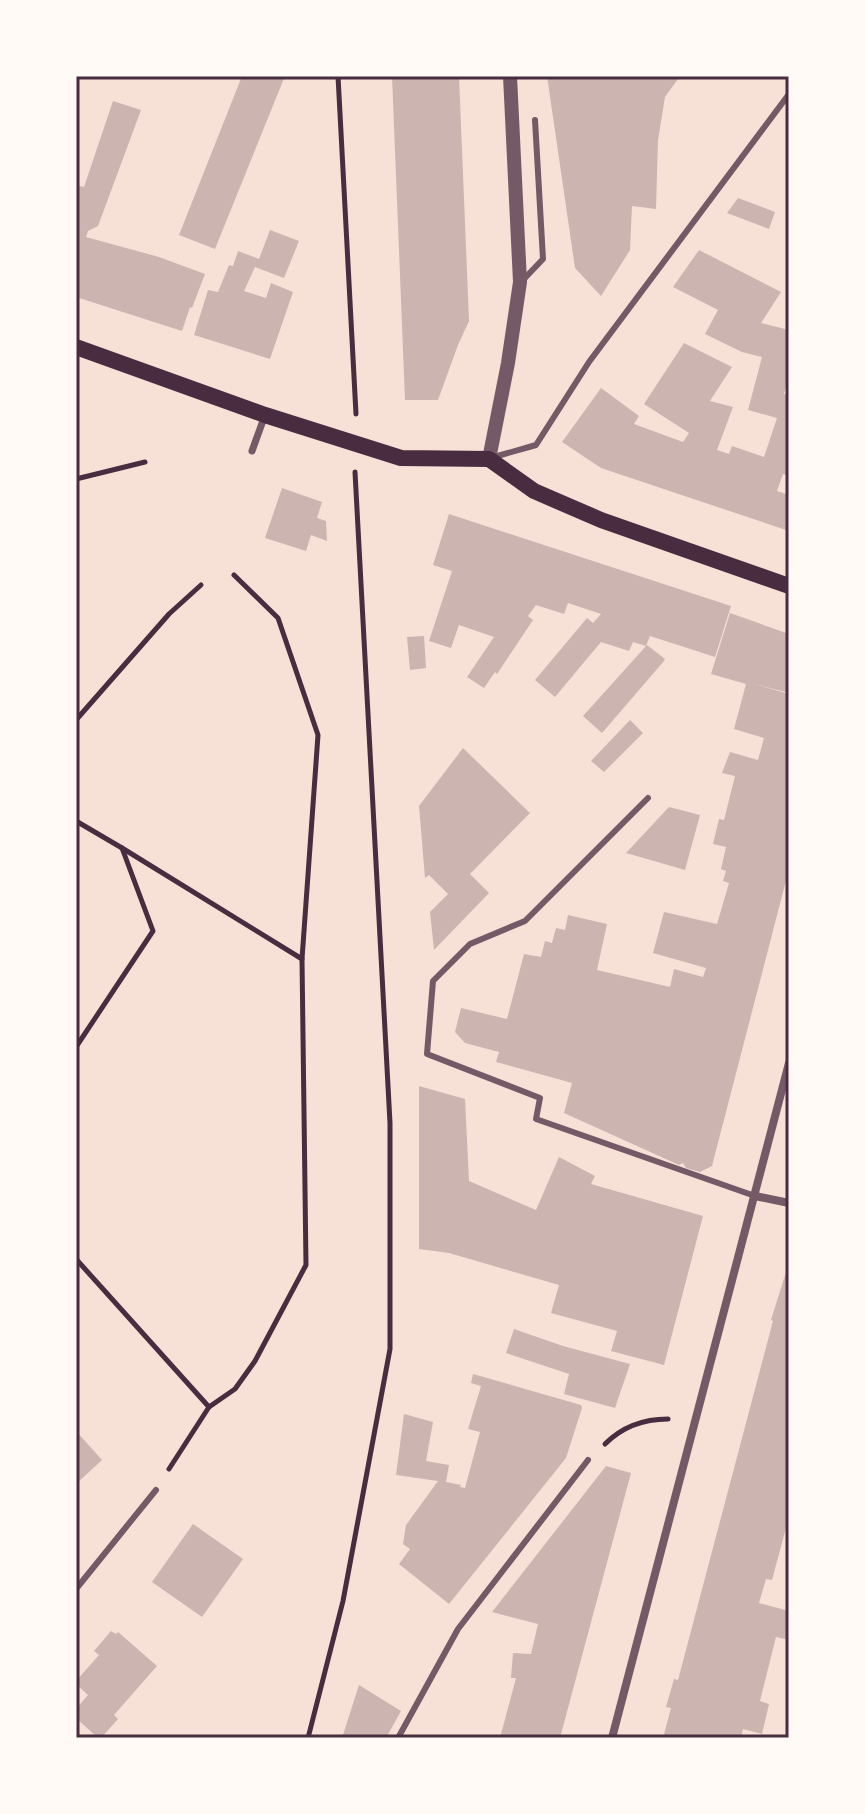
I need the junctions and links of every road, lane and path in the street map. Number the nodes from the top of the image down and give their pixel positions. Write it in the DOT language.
graph roads {
  1 [pos="338,76"];
  2 [pos="510,76"];
  3 [pos="789,94"];
  4 [pos="535,120"];
  5 [pos="520,282"];
  6 [pos="76,347"];
  7 [pos="265,415"];
  8 [pos="353,444"];
  9 [pos="252,451"];
  10 [pos="489,459"];
  11 [pos="145,462"];
  12 [pos="76,479"];
  13 [pos="234,575"];
  14 [pos="201,585"];
  15 [pos="789,586"];
  16 [pos="76,720"];
  17 [pos="648,798"];
  18 [pos="76,821"];
  19 [pos="122,848"];
  20 [pos="302,959"];
  21 [pos="76,1047"];
  22 [pos="789,1063"];
  23 [pos="755,1196"];
  24 [pos="789,1203"];
  25 [pos="76,1259"];
  26 [pos="209,1407"];
  27 [pos="693,1425"];
  28 [pos="588,1460"];
  29 [pos="156,1490"];
  30 [pos="76,1589"];
  31 [pos="308,1738"];
  32 [pos="398,1738"];
  33 [pos="612,1738"];
  1 -- 8 [label="path"];
  2 -- 5 [label="street"];
  3 -- 10 [label="lane"];
  4 -- 5 [label="lane"];
  5 -- 10 [label="street"];
  6 -- 7 [label="main road"];
  7 -- 8 [label="main road"];
  7 -- 9 [label="street"];
  8 -- 10 [label="main road"];
  8 -- 31 [label="path"];
  10 -- 15 [label="main road"];
  11 -- 12 [label="path"];
  13 -- 20 [label="path"];
  14 -- 16 [label="path"];
  17 -- 23 [label="lane"];
  18 -- 19 [label="path"];
  19 -- 20 [label="path"];
  19 -- 21 [label="path"];
  20 -- 26 [label="path"];
  22 -- 23 [label="street"];
  23 -- 24 [label="street"];
  23 -- 27 [label="street"];
  25 -- 26 [label="path"];
  26 -- 29 [label="path"];
  27 -- 28 [label="path"];
  27 -- 33 [label="street"];
  28 -- 32 [label="lane"];
  29 -- 30 [label="lane"];
}
